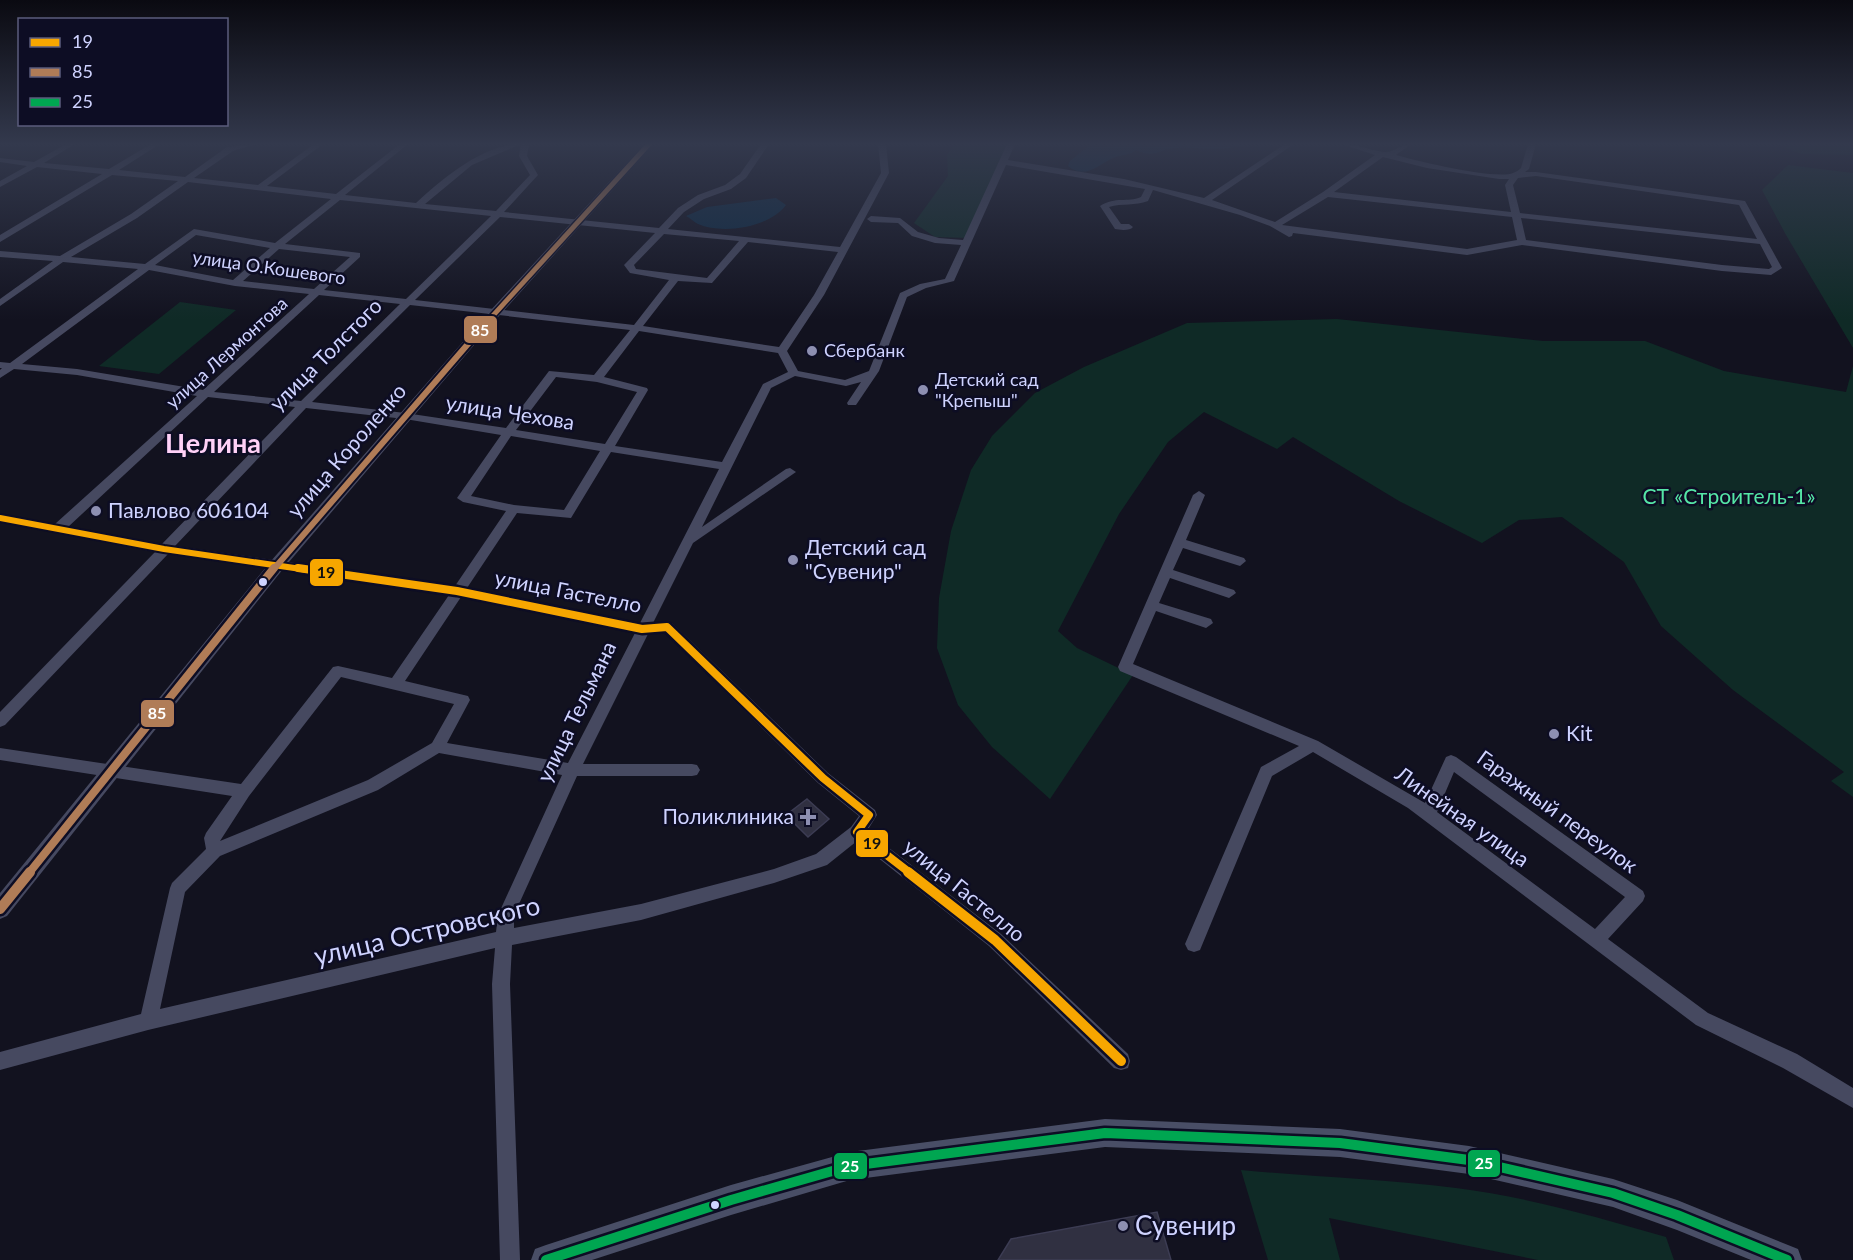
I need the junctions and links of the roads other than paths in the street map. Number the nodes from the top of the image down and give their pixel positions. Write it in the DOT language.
graph roads {
  1 [pos="61,203"];
  2 [pos="153,203"];
  3 [pos="329,203"];
  4 [pos="403,203"];
  5 [pos="508,203"];
  6 [pos="595,203"];
  7 [pos="692,203"];
  8 [pos="869,203"];
  9 [pos="984,203"];
  10 [pos="1114,203"];
  11 [pos="1214,203"];
  12 [pos="1313,203"];
  13 [pos="1402,203"];
  14 [pos="1513,203"];
  15 [pos="1741,203"];
  16 [pos="420,204"];
  17 [pos="499,213"];
  18 [pos="1516,216"];
  19 [pos="871,219"];
  20 [pos="579,220"];
  21 [pos="1129,227"];
  22 [pos="1279,227"];
  23 [pos="660,230"];
  24 [pos="1293,238"];
  25 [pos="0,239"];
  26 [pos="746,239"];
  27 [pos="1522,242"];
  28 [pos="1763,242"];
  29 [pos="967,243"];
  30 [pos="277,246"];
  31 [pos="844,250"];
  32 [pos="0,254"];
  33 [pos="62,260"];
  34 [pos="148,267"];
  35 [pos="675,278"];
  36 [pos="234,283"];
  37 [pos="319,293"];
  38 [pos="406,302"];
  39 [pos="0,303"];
  40 [pos="494,314"];
  41 [pos="638,328"];
  42 [pos="782,351"];
  43 [pos="6,365"];
  44 [pos="794,373"];
  45 [pos="0,375"];
  46 [pos="871,375"];
  47 [pos="597,379"];
  48 [pos="207,394"];
  49 [pos="852,403"];
  50 [pos="302,406"];
  51 [pos="405,416"];
  52 [pos="508,433"];
  53 [pos="608,448"];
  54 [pos="727,467"];
  55 [pos="790,472"];
  56 [pos="1199,495"];
  57 [pos="514,509"];
  58 [pos="0,518"];
  59 [pos="59,528"];
  60 [pos="691,541"];
  61 [pos="1179,542"];
  62 [pos="164,549"];
  63 [pos="1240,561"];
  64 [pos="277,565"];
  65 [pos="1165,572"];
  66 [pos="457,591"];
  67 [pos="1229,593"];
  68 [pos="1151,605"];
  69 [pos="1206,623"];
  70 [pos="642,629"];
  71 [pos="395,684"];
  72 [pos="0,721"];
  73 [pos="1313,745"];
  74 [pos="437,747"];
  75 [pos="0,754"];
  76 [pos="572,770"];
  77 [pos="692,770"];
  78 [pos="108,772"];
  79 [pos="244,791"];
  80 [pos="1428,815"];
  81 [pos="857,832"];
  82 [pos="214,851"];
  83 [pos="0,909"];
  84 [pos="504,938"];
  85 [pos="1596,940"];
  86 [pos="1194,944"];
  87 [pos="148,1021"];
  88 [pos="0,1061"];
  89 [pos="1121,1061"];
  90 [pos="1853,1099"];
  91 [pos="510,1260"];
  92 [pos="546,1260"];
  93 [pos="1786,1260"];
  1 -- 25 [label="street"];
  2 -- 33 [label="street"];
  3 -- 30 [label="street"];
  4 -- 16 [label="street"];
  5 -- 17 [label="street, улица Толстого"];
  6 -- 20 [label="street, улица Короленко"];
  7 -- 23 [label="street"];
  8 -- 31 [label="street"];
  9 -- 29 [label="street"];
  10 -- 21 [label="street"];
  11 -- 22 [label="street"];
  12 -- 22 [label="street"];
  13 -- 18 [label="street"];
  14 -- 18 [label="street"];
  15 -- 28 [label="street"];
  16 -- 17 [label="street"];
  17 -- 20 [label="street"];
  17 -- 38 [label="street, улица Толстого"];
  18 -- 27 [label="street"];
  18 -- 28 [label="street"];
  19 -- 29 [label="street"];
  20 -- 23 [label="street"];
  20 -- 40 [label="street, улица Короленко"];
  22 -- 24 [label="street"];
  22 -- 27 [label="street"];
  23 -- 26 [label="street"];
  23 -- 35 [label="street"];
  26 -- 31 [label="street"];
  26 -- 35 [label="street"];
  27 -- 28 [label="street"];
  29 -- 46 [label="street"];
  30 -- 34 [label="street, улица Лермонтова"];
  30 -- 36 [label="street"];
  30 -- 37 [label="street, улица Лермонтова"];
  31 -- 42 [label="street"];
  32 -- 33 [label="street, улица О.Кошевого"];
  33 -- 34 [label="street, улица О.Кошевого"];
  33 -- 39 [label="street"];
  34 -- 36 [label="street, улица О.Кошевого"];
  34 -- 43 [label="street, улица Лермонтова"];
  35 -- 41 [label="street"];
  36 -- 37 [label="street, улица О.Кошевого"];
  37 -- 38 [label="street, улица О.Кошевого"];
  37 -- 48 [label="street, улица Лермонтова"];
  38 -- 40 [label="street, улица О.Кошевого"];
  38 -- 50 [label="street, улица Толстого"];
  40 -- 41 [label="street, улица О.Кошевого"];
  40 -- 51 [label="street, улица Короленко"];
  41 -- 42 [label="street, улица О.Кошевого"];
  41 -- 47 [label="street"];
  42 -- 44 [label="street"];
  43 -- 45 [label="street, улица Лермонтова"];
  43 -- 48 [label="street, улица Чехова"];
  44 -- 46 [label="street"];
  44 -- 54 [label="street, улица Тельмана"];
  46 -- 49 [label="street"];
  47 -- 52 [label="street"];
  47 -- 53 [label="street"];
  48 -- 50 [label="street, улица Чехова"];
  48 -- 59 [label="street, улица Лермонтова"];
  50 -- 51 [label="street, улица Чехова"];
  50 -- 62 [label="street, улица Толстого"];
  51 -- 52 [label="street, улица Чехова"];
  51 -- 64 [label="street, улица Короленко"];
  52 -- 53 [label="street, улица Чехова"];
  52 -- 57 [label="street"];
  53 -- 54 [label="street, улица Чехова"];
  53 -- 57 [label="street"];
  54 -- 60 [label="street, улица Тельмана"];
  55 -- 60 [label="street"];
  56 -- 61 [label="street, Линейная улица"];
  57 -- 66 [label="street"];
  58 -- 59 [label="street, улица Гастелло"];
  59 -- 62 [label="street, улица Гастелло"];
  60 -- 70 [label="street, улица Тельмана"];
  61 -- 63 [label="street"];
  61 -- 65 [label="street, Линейная улица"];
  62 -- 64 [label="street, улица Гастелло"];
  62 -- 72 [label="street, улица Толстого"];
  64 -- 66 [label="street, улица Гастелло"];
  64 -- 78 [label="street, улица Короленко"];
  65 -- 67 [label="street"];
  65 -- 68 [label="street, Линейная улица"];
  66 -- 70 [label="street, улица Гастелло"];
  66 -- 71 [label="street"];
  68 -- 69 [label="street"];
  68 -- 73 [label="street, Линейная улица"];
  70 -- 76 [label="street, улица Тельмана"];
  70 -- 81 [label="street, улица Гастелло"];
  71 -- 74 [label="street"];
  71 -- 79 [label="street"];
  73 -- 80 [label="street, Линейная улица"];
  73 -- 86 [label="street"];
  74 -- 76 [label="street"];
  74 -- 82 [label="street"];
  75 -- 78 [label="street"];
  76 -- 77 [label="street"];
  76 -- 84 [label="street, улица Тельмана"];
  78 -- 79 [label="street"];
  78 -- 83 [label="street, улица Короленко"];
  79 -- 82 [label="street"];
  80 -- 85 [label="street, Линейная улица"];
  80 -- 85 [label="street, Гаражный переулок"];
  81 -- 84 [label="street, улица Островского"];
  81 -- 89 [label="street, улица Гастелло"];
  82 -- 87 [label="street"];
  84 -- 87 [label="street, улица Островского"];
  84 -- 91 [label="street, улица Тельмана"];
  85 -- 90 [label="street, Линейная улица"];
  87 -- 88 [label="street, улица Островского"];
  92 -- 93 [label="main road"];
}
